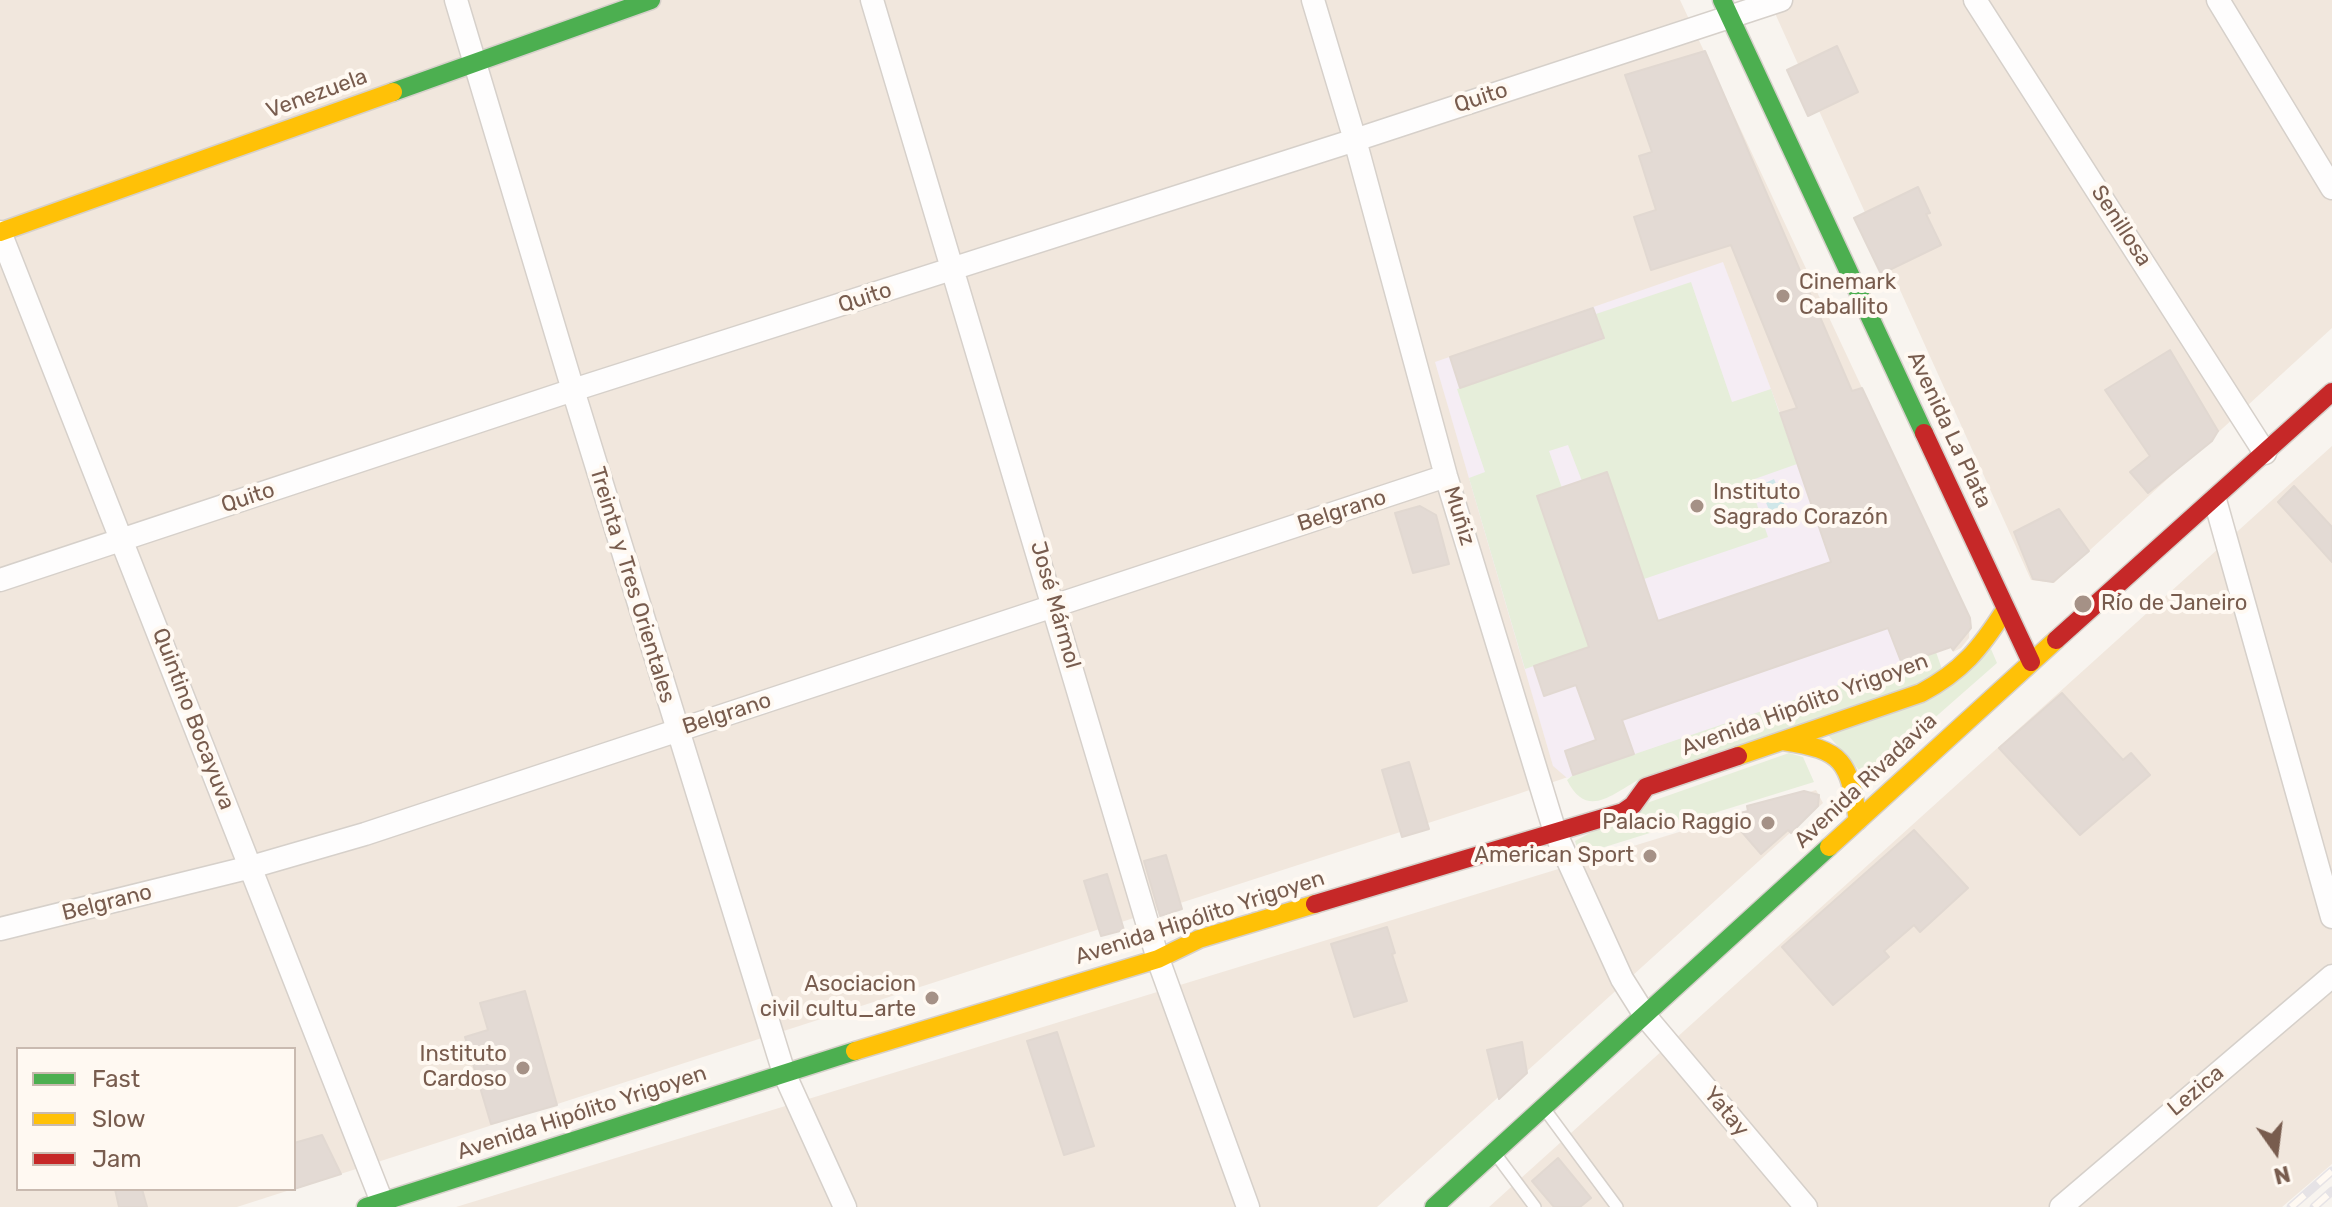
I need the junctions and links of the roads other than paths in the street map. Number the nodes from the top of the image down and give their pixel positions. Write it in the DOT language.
graph roads {
  1 [pos="456,0"];
  2 [pos="651,0"];
  3 [pos="872,0"];
  4 [pos="1313,0"];
  5 [pos="1781,0"];
  6 [pos="1975,0"];
  7 [pos="2218,0"];
  8 [pos="1726,8"];
  9 [pos="476,62"];
  10 [pos="1355,140"];
  11 [pos="2332,188"];
  12 [pos="0,232"];
  13 [pos="954,269"];
  14 [pos="573,390"];
  15 [pos="2332,392"];
  16 [pos="2265,453"];
  17 [pos="1446,476"];
  18 [pos="2215,500"];
  19 [pos="123,540"];
  20 [pos="0,580"];
  21 [pos="1055,606"];
  22 [pos="2005,610"];
  23 [pos="2031,662"];
  24 [pos="677,730"];
  25 [pos="1783,741"];
  26 [pos="1858,821"];
  27 [pos="1555,832"];
  28 [pos="251,867"];
  29 [pos="2332,917"];
  30 [pos="0,929"];
  31 [pos="1158,959"];
  32 [pos="2332,976"];
  33 [pos="1646,1017"];
  34 [pos="784,1073"];
  35 [pos="1545,1109"];
  36 [pos="1495,1153"];
  37 [pos="377,1205"];
  38 [pos="845,1207"];
  39 [pos="1248,1207"];
  40 [pos="1434,1207"];
  41 [pos="1535,1207"];
  42 [pos="1617,1207"];
  43 [pos="1806,1207"];
  44 [pos="2061,1207"];
  1 -- 9 [label="street, Treinta y Tres Orientales"];
  2 -- 9 [label="main road, Venezuela"];
  3 -- 13 [label="street, José Mármol"];
  4 -- 10 [label="street, Muñiz"];
  5 -- 8 [label="street, Quito"];
  6 -- 16 [label="street, Senillosa"];
  7 -- 11 [label="street"];
  8 -- 10 [label="street, Quito"];
  8 -- 22 [label="main road, Avenida La Plata"];
  9 -- 12 [label="main road, Venezuela"];
  9 -- 14 [label="street, Treinta y Tres Orientales"];
  10 -- 13 [label="street, Quito"];
  10 -- 17 [label="street, Muñiz"];
  12 -- 19 [label="street, Quintino Bocayuva"];
  13 -- 14 [label="street, Quito"];
  13 -- 21 [label="street, José Mármol"];
  14 -- 19 [label="street, Quito"];
  14 -- 24 [label="street, Treinta y Tres Orientales"];
  15 -- 16 [label="main road, Avenida Rivadavia"];
  16 -- 18 [label="main road, Avenida Rivadavia"];
  17 -- 21 [label="street, Belgrano"];
  17 -- 27 [label="street, Muñiz"];
  18 -- 23 [label="main road, Avenida Rivadavia"];
  18 -- 29 [label="street"];
  19 -- 20 [label="street, Quito"];
  19 -- 28 [label="street, Quintino Bocayuva"];
  21 -- 24 [label="street, Belgrano"];
  21 -- 31 [label="street, José Mármol"];
  22 -- 23 [label="main road, Avenida La Plata"];
  22 -- 25 [label="main road, Avenida Hipólito Yrigoyen"];
  23 -- 26 [label="main road, Avenida Rivadavia"];
  24 -- 28 [label="street, Belgrano"];
  24 -- 34 [label="street, Treinta y Tres Orientales"];
  25 -- 26 [label="main road"];
  25 -- 27 [label="main road, Avenida Hipólito Yrigoyen"];
  26 -- 33 [label="main road, Avenida Rivadavia"];
  27 -- 31 [label="main road, Avenida Hipólito Yrigoyen"];
  27 -- 33 [label="street, Muñiz"];
  28 -- 30 [label="street, Belgrano"];
  28 -- 37 [label="street, Quintino Bocayuva"];
  31 -- 34 [label="main road, Avenida Hipólito Yrigoyen"];
  31 -- 39 [label="street, José Mármol"];
  32 -- 44 [label="street, Lezica"];
  33 -- 35 [label="main road, Avenida Rivadavia"];
  33 -- 43 [label="street, Yatay"];
  34 -- 37 [label="main road, Avenida Hipólito Yrigoyen"];
  34 -- 38 [label="street, Treinta y Tres Orientales"];
  35 -- 36 [label="main road, Avenida Rivadavia"];
  35 -- 42 [label="lane"];
  36 -- 40 [label="main road, Avenida Rivadavia"];
  36 -- 41 [label="lane"];
}
